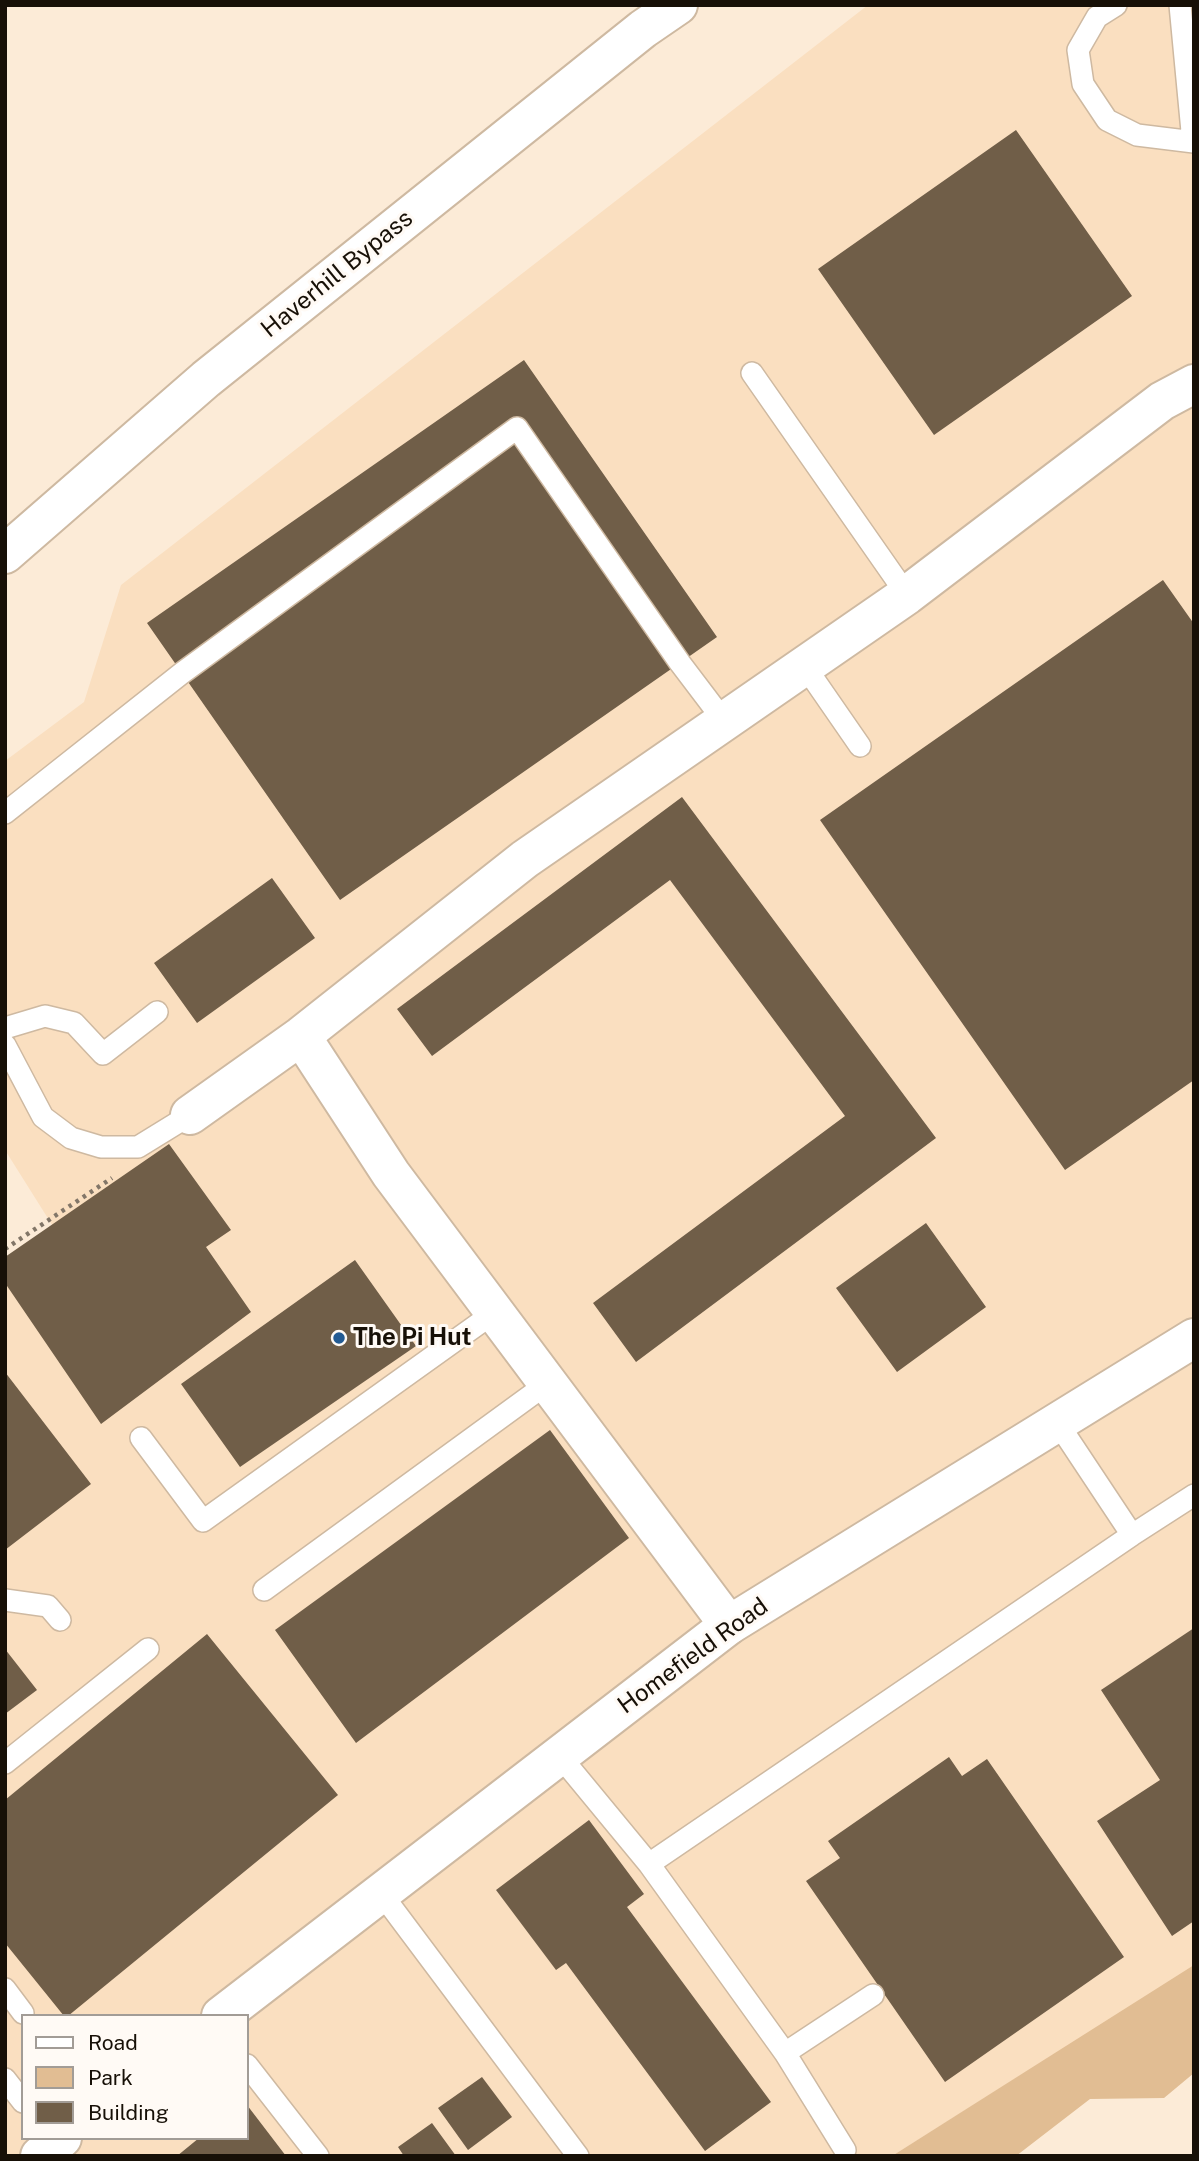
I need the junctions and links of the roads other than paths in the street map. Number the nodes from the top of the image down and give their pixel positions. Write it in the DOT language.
graph roads {
  1 [pos="678,5"];
  2 [pos="1116,5"];
  3 [pos="1180,5"];
  4 [pos="1193,142"];
  5 [pos="752,373"];
  6 [pos="1194,384"];
  7 [pos="5,554"];
  8 [pos="907,595"];
  9 [pos="804,665"];
  10 [pos="724,721"];
  11 [pos="860,746"];
  12 [pos="5,813"];
  13 [pos="157,1012"];
  14 [pos="5,1028"];
  15 [pos="302,1036"];
  16 [pos="5,1045"];
  17 [pos="190,1115"];
  18 [pos="495,1312"];
  19 [pos="1194,1338"];
  20 [pos="548,1383"];
  21 [pos="1057,1422"];
  22 [pos="141,1438"];
  23 [pos="1194,1495"];
  24 [pos="1132,1535"];
  25 [pos="264,1590"];
  26 [pos="5,1601"];
  27 [pos="60,1620"];
  28 [pos="729,1625"];
  29 [pos="148,1649"];
  30 [pos="559,1755"];
  31 [pos="5,1763"];
  32 [pos="649,1864"];
  33 [pos="381,1893"];
  34 [pos="5,1989"];
  35 [pos="873,1995"];
  36 [pos="23,2013"];
  37 [pos="224,2014"];
  38 [pos="785,2053"];
  39 [pos="248,2066"];
  40 [pos="5,2079"];
  41 [pos="21,2099"];
  42 [pos="845,2150"];
  43 [pos="318,2156"];
  44 [pos="578,2156"];
  1 -- 7 [label="street, Haverhill Bypass"];
  2 -- 4 [label="lane"];
  3 -- 4 [label="lane"];
  5 -- 8 [label="lane"];
  6 -- 8 [label="street"];
  8 -- 9 [label="street"];
  9 -- 10 [label="street"];
  9 -- 11 [label="lane"];
  10 -- 12 [label="lane"];
  10 -- 15 [label="street"];
  13 -- 14 [label="lane"];
  15 -- 17 [label="street"];
  15 -- 18 [label="street"];
  16 -- 17 [label="lane"];
  18 -- 20 [label="street"];
  18 -- 22 [label="lane"];
  19 -- 21 [label="street, Homefield Road"];
  20 -- 25 [label="lane"];
  20 -- 28 [label="street"];
  21 -- 24 [label="lane"];
  21 -- 28 [label="street, Homefield Road"];
  23 -- 24 [label="lane"];
  24 -- 32 [label="lane"];
  26 -- 27 [label="lane"];
  28 -- 30 [label="street, Homefield Road"];
  29 -- 31 [label="lane"];
  30 -- 32 [label="lane"];
  30 -- 33 [label="street, Homefield Road"];
  32 -- 38 [label="lane"];
  33 -- 37 [label="street, Homefield Road"];
  33 -- 44 [label="lane"];
  34 -- 36 [label="lane"];
  35 -- 38 [label="lane"];
  38 -- 42 [label="lane"];
  39 -- 43 [label="lane"];
  40 -- 41 [label="lane"];
}
